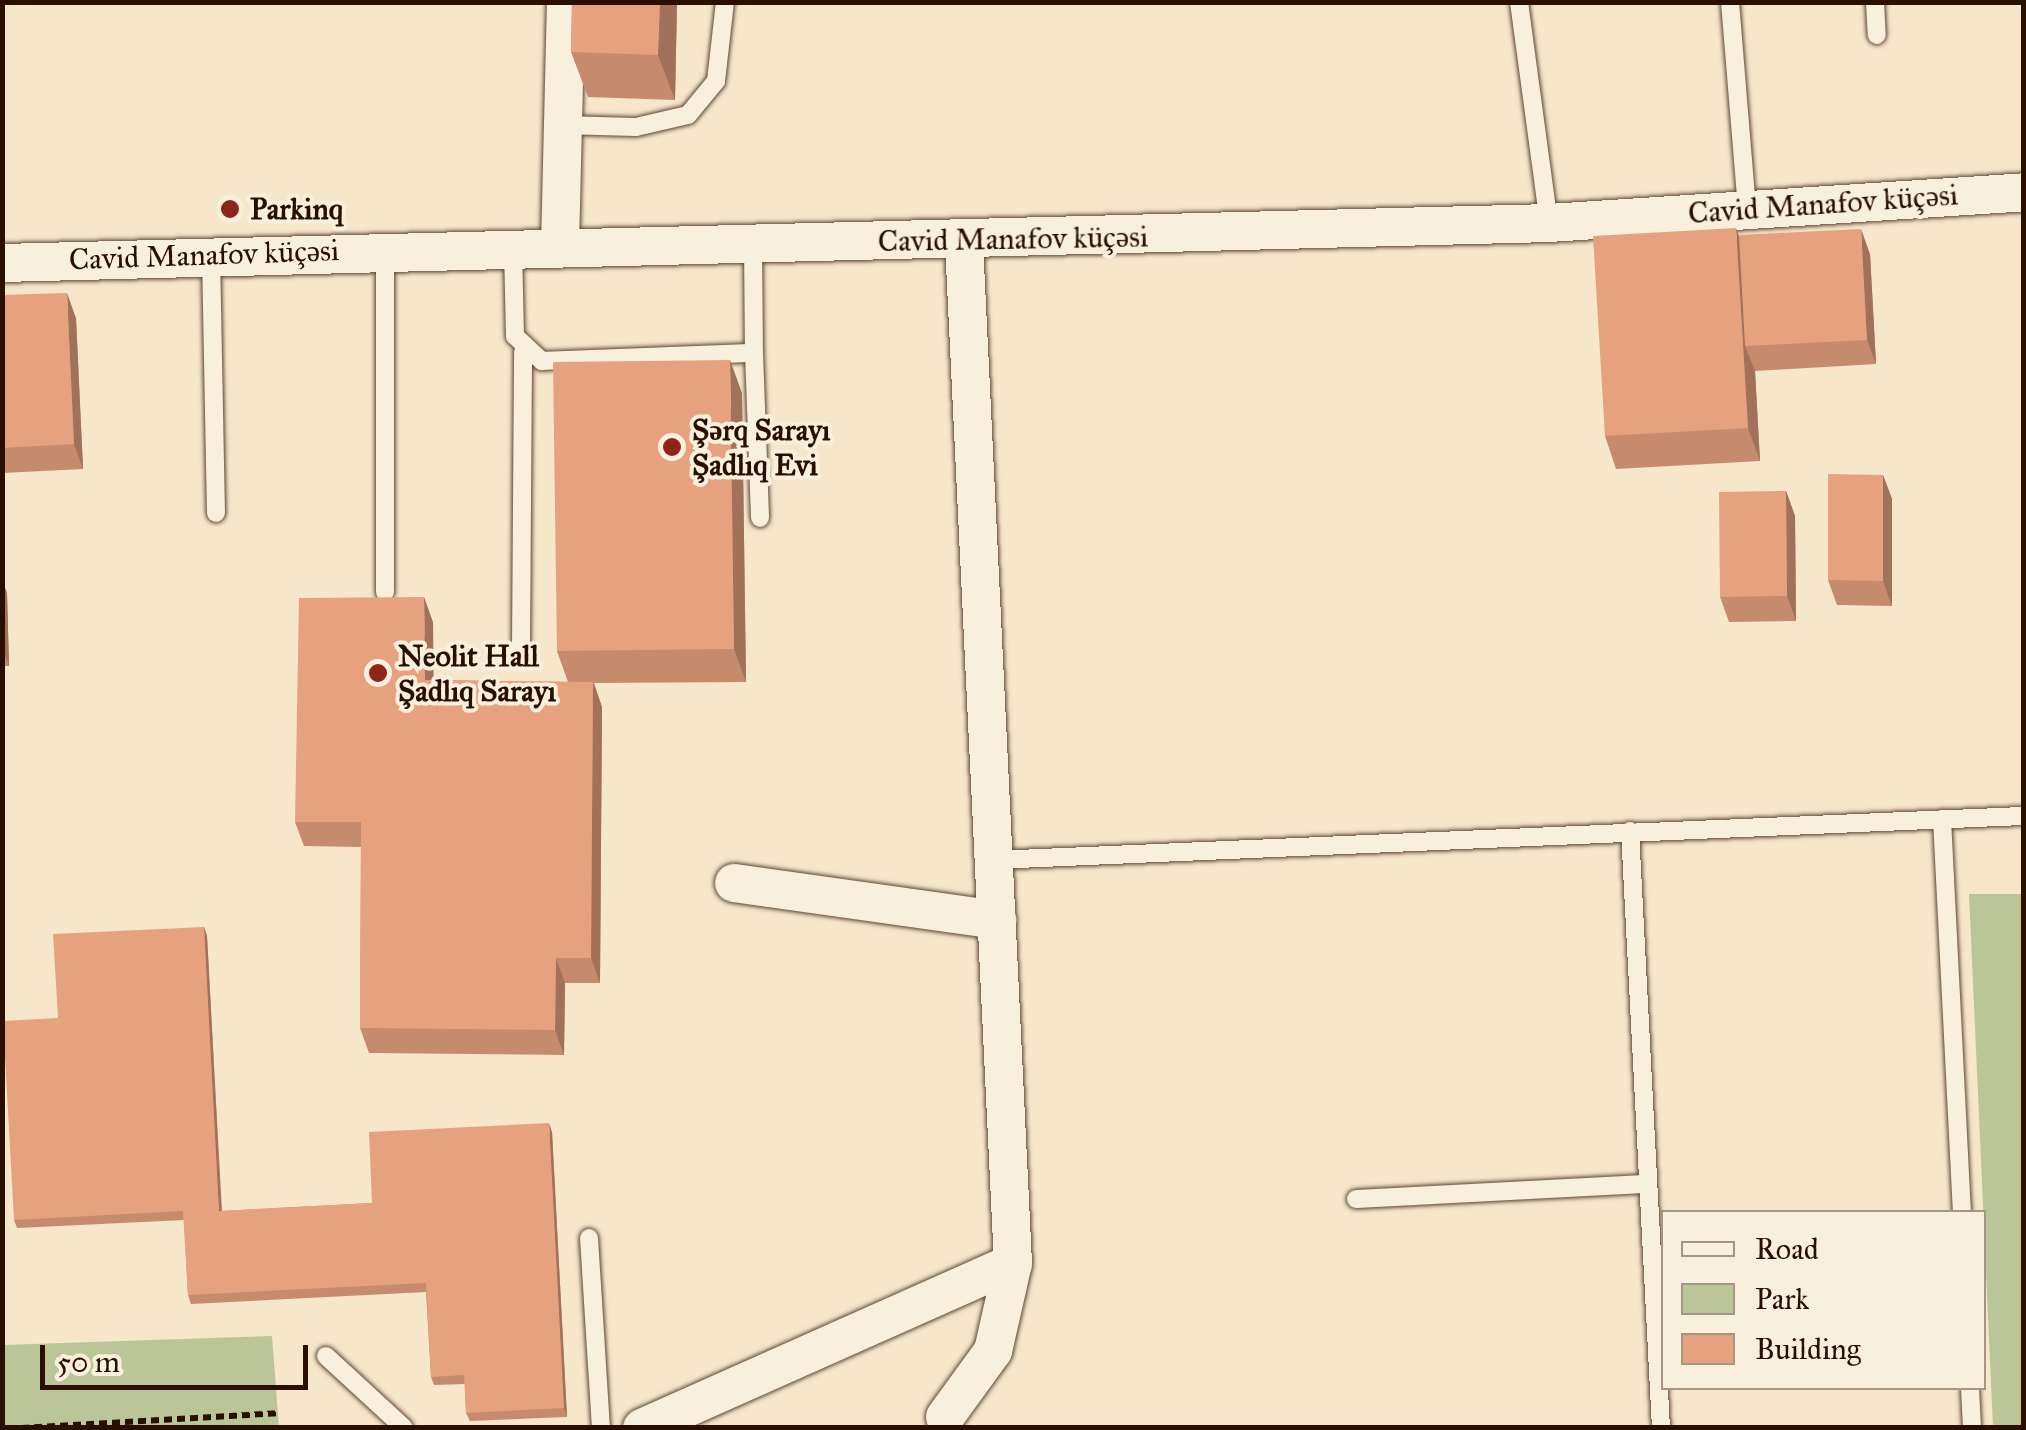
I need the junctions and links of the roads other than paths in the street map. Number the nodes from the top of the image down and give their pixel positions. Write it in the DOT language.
graph roads {
  1 [pos="566,2"];
  2 [pos="725,2"];
  3 [pos="1519,2"];
  4 [pos="1730,2"];
  5 [pos="1876,2"];
  6 [pos="1877,35"];
  7 [pos="562,125"];
  8 [pos="2024,192"];
  9 [pos="1748,206"];
  10 [pos="1549,223"];
  11 [pos="964,242"];
  12 [pos="753,244"];
  13 [pos="560,246"];
  14 [pos="384,247"];
  15 [pos="513,247"];
  16 [pos="211,254"];
  17 [pos="2,262"];
  18 [pos="523,352"];
  19 [pos="754,353"];
  20 [pos="216,513"];
  21 [pos="760,518"];
  22 [pos="386,592"];
  23 [pos="520,648"];
  24 [pos="2024,816"];
  25 [pos="1942,819"];
  26 [pos="1630,831"];
  27 [pos="994,860"];
  28 [pos="734,883"];
  29 [pos="997,920"];
  30 [pos="1646,1184"];
  31 [pos="1356,1199"];
  32 [pos="1962,1210"];
  33 [pos="588,1238"];
  34 [pos="1013,1264"];
  35 [pos="326,1356"];
  36 [pos="1970,1390"];
  37 [pos="945,1418"];
  38 [pos="404,1428"];
  39 [pos="601,1428"];
  40 [pos="642,1428"];
  41 [pos="1661,1428"];
  42 [pos="1972,1428"];
  1 -- 7 [label="street"];
  2 -- 7 [label="lane"];
  3 -- 10 [label="lane"];
  4 -- 9 [label="lane"];
  5 -- 6 [label="lane"];
  7 -- 13 [label="street"];
  8 -- 9 [label="street, Cavid Manafov küçəsi"];
  9 -- 10 [label="street, Cavid Manafov küçəsi"];
  10 -- 11 [label="street, Cavid Manafov küçəsi"];
  11 -- 12 [label="street, Cavid Manafov küçəsi"];
  11 -- 27 [label="street"];
  12 -- 13 [label="street, Cavid Manafov küçəsi"];
  12 -- 19 [label="lane"];
  13 -- 15 [label="street, Cavid Manafov küçəsi"];
  14 -- 15 [label="street, Cavid Manafov küçəsi"];
  14 -- 16 [label="street, Cavid Manafov küçəsi"];
  14 -- 22 [label="lane"];
  15 -- 18 [label="lane"];
  16 -- 17 [label="street, Cavid Manafov küçəsi"];
  16 -- 20 [label="lane"];
  18 -- 19 [label="lane"];
  18 -- 23 [label="lane"];
  19 -- 21 [label="lane"];
  24 -- 25 [label="lane"];
  25 -- 26 [label="lane"];
  25 -- 32 [label="lane"];
  26 -- 27 [label="lane"];
  26 -- 30 [label="lane"];
  27 -- 29 [label="street"];
  28 -- 29 [label="street"];
  29 -- 34 [label="street"];
  30 -- 31 [label="lane"];
  30 -- 41 [label="lane"];
  33 -- 39 [label="lane"];
  34 -- 37 [label="street"];
  34 -- 40 [label="street"];
  35 -- 38 [label="lane"];
  36 -- 42 [label="lane"];
}
